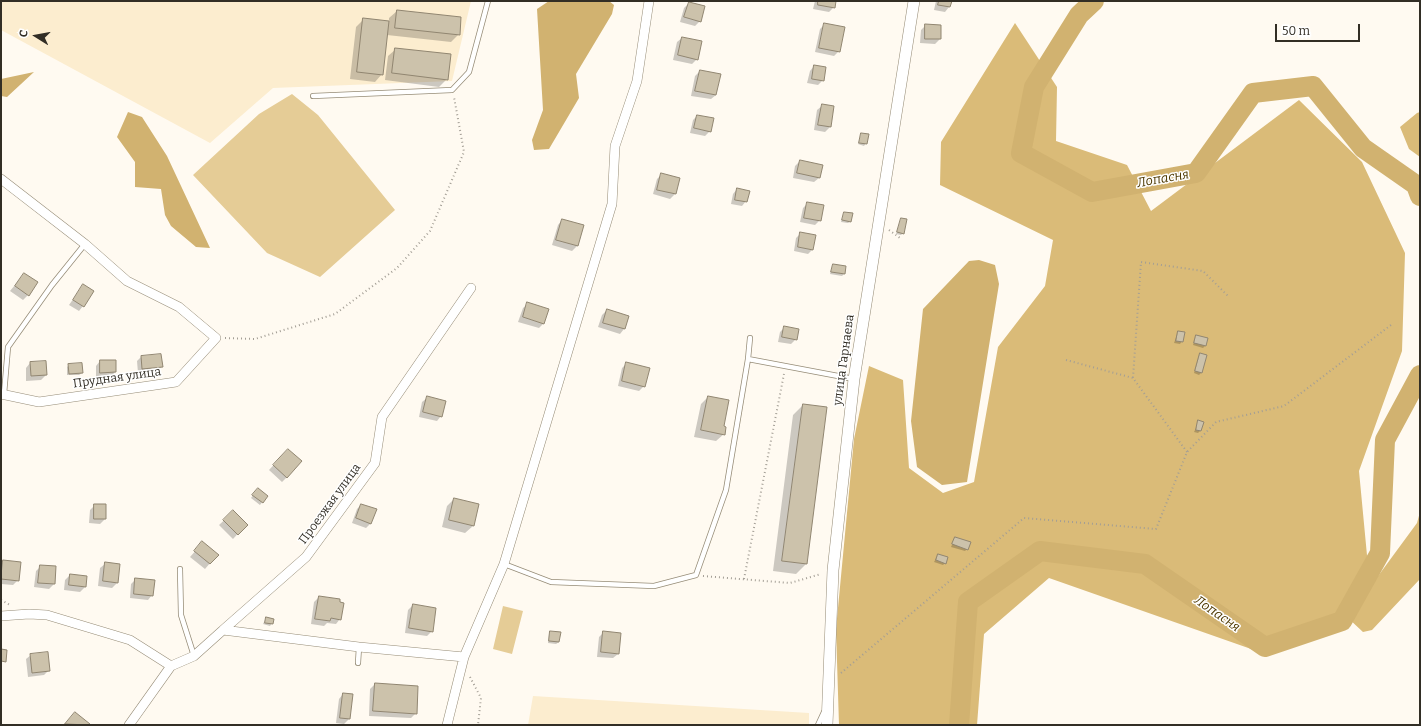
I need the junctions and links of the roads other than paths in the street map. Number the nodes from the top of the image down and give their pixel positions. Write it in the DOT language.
graph roads {
  1 [pos="488,1"];
  2 [pos="649,1"];
  3 [pos="914,1"];
  4 [pos="313,96"];
  5 [pos="1,179"];
  6 [pos="85,244"];
  7 [pos="471,288"];
  8 [pos="750,338"];
  9 [pos="748,359"];
  10 [pos="854,379"];
  11 [pos="2,394"];
  12 [pos="504,564"];
  13 [pos="180,569"];
  14 [pos="1,616"];
  15 [pos="223,630"];
  16 [pos="359,647"];
  17 [pos="194,656"];
  18 [pos="464,657"];
  19 [pos="358,663"];
  20 [pos="171,666"];
  21 [pos="827,707"];
  22 [pos="129,725"];
  23 [pos="447,725"];
  24 [pos="818,725"];
  25 [pos="827,725"];
  1 -- 4 [label="lane"];
  2 -- 12 [label="street"];
  3 -- 10 [label="street, улица Гарнаева"];
  5 -- 6 [label="street"];
  6 -- 11 [label="lane, Прудная улица"];
  6 -- 11 [label="street, Прудная улица"];
  7 -- 15 [label="street, Проезжая улица"];
  8 -- 9 [label="lane"];
  9 -- 10 [label="lane"];
  9 -- 12 [label="lane"];
  10 -- 21 [label="street, улица Гарнаева"];
  12 -- 18 [label="street"];
  13 -- 17 [label="lane"];
  14 -- 20 [label="street"];
  15 -- 16 [label="street"];
  15 -- 17 [label="street, Проезжая улица"];
  16 -- 18 [label="street"];
  16 -- 19 [label="lane"];
  17 -- 20 [label="street, Проезжая улица"];
  18 -- 23 [label="street"];
  20 -- 22 [label="street"];
  21 -- 24 [label="lane"];
  21 -- 25 [label="street, улица Гарнаева"];
}
